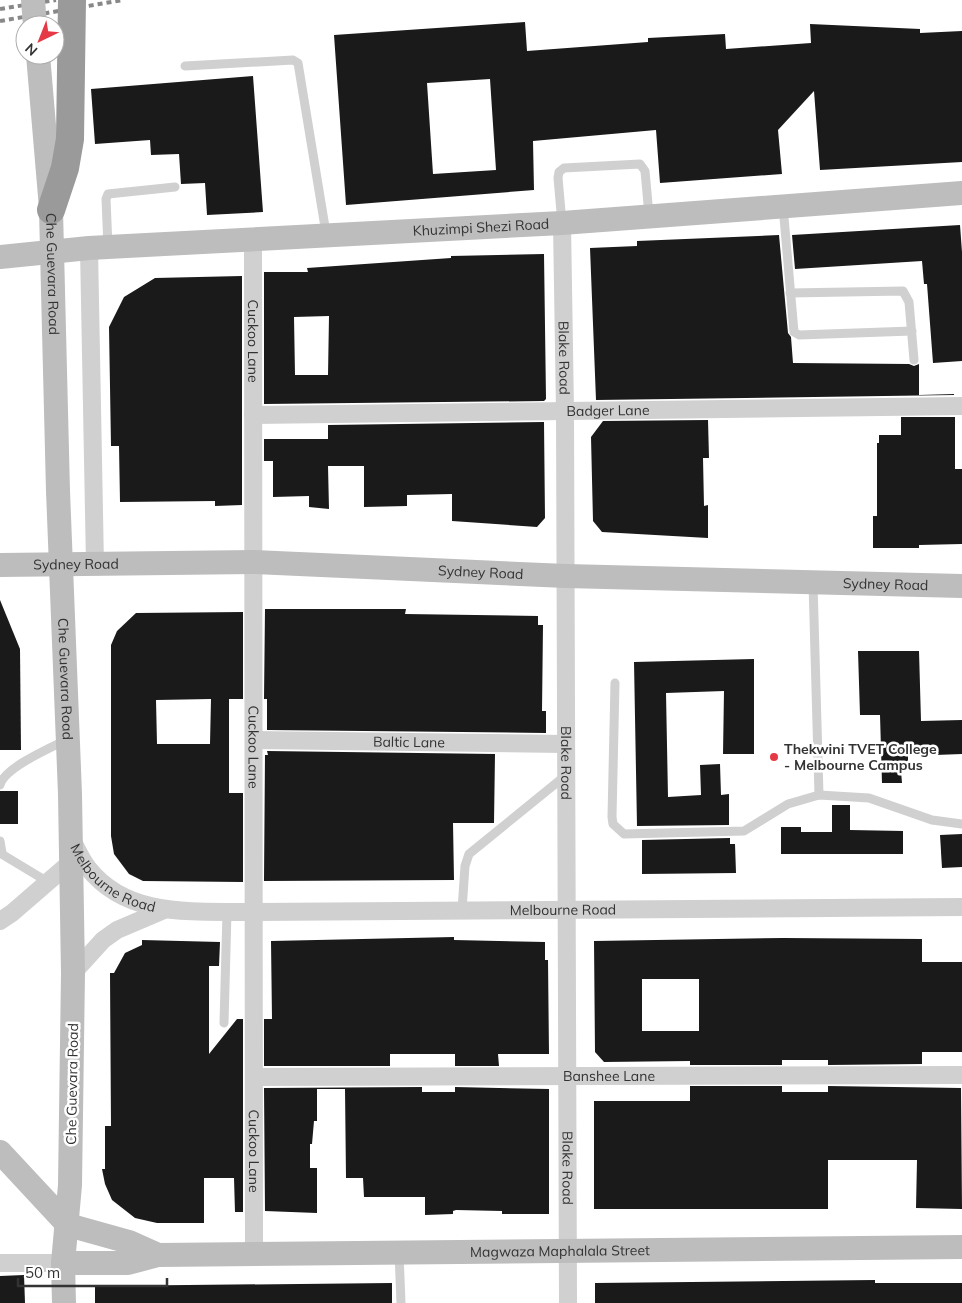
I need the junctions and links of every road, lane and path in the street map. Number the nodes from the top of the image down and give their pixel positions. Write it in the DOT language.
graph roads {
  1 [pos="33,0"];
  2 [pos="72,0"];
  3 [pos="35,15"];
  4 [pos="39,65"];
  5 [pos="185,66"];
  6 [pos="175,187"];
  7 [pos="962,193"];
  8 [pos="783,206"];
  9 [pos="51,210"];
  10 [pos="650,216"];
  11 [pos="562,223"];
  12 [pos="327,235"];
  13 [pos="253,239"];
  14 [pos="99,248"];
  15 [pos="0,257"];
  16 [pos="790,293"];
  17 [pos="912,331"];
  18 [pos="914,360"];
  19 [pos="962,406"];
  20 [pos="565,411"];
  21 [pos="253,414"];
  22 [pos="254,562"];
  23 [pos="0,565"];
  24 [pos="62,565"];
  25 [pos="95,565"];
  26 [pos="566,576"];
  27 [pos="813,582"];
  28 [pos="962,586"];
  29 [pos="615,683"];
  30 [pos="68,738"];
  31 [pos="254,740"];
  32 [pos="565,744"];
  33 [pos="565,776"];
  34 [pos="0,785"];
  35 [pos="819,795"];
  36 [pos="962,824"];
  37 [pos="71,837"];
  38 [pos="0,841"];
  39 [pos="1,853"];
  40 [pos="71,862"];
  41 [pos="48,882"];
  42 [pos="962,907"];
  43 [pos="568,909"];
  44 [pos="164,910"];
  45 [pos="462,910"];
  46 [pos="227,912"];
  47 [pos="255,912"];
  48 [pos="0,920"];
  49 [pos="73,973"];
  50 [pos="224,1023"];
  51 [pos="962,1075"];
  52 [pos="255,1077"];
  53 [pos="567,1078"];
  54 [pos="0,1152"];
  55 [pos="68,1225"];
  56 [pos="962,1247"];
  57 [pos="568,1251"];
  58 [pos="400,1252"];
  59 [pos="254,1254"];
  60 [pos="158,1255"];
  61 [pos="0,1263"];
  62 [pos="64,1263"];
  63 [pos="64,1303"];
  64 [pos="401,1303"];
  65 [pos="568,1303"];
  1 -- 3 [label="main road, bridge"];
  2 -- 9 [label="highway, bridge"];
  4 -- 9 [label="main road, Che Guevara Road"];
  5 -- 12 [label="lane"];
  6 -- 14 [label="lane"];
  7 -- 8 [label="main road, Khuzimpi Shezi Road"];
  8 -- 10 [label="main road, Khuzimpi Shezi Road"];
  8 -- 16 [label="lane"];
  9 -- 24 [label="main road, Che Guevara Road, bridge"];
  10 -- 11 [label="main road, Khuzimpi Shezi Road"];
  10 -- 11 [label="lane"];
  11 -- 12 [label="main road, Khuzimpi Shezi Road"];
  11 -- 20 [label="street, Blake Road"];
  12 -- 13 [label="main road, Khuzimpi Shezi Road"];
  13 -- 14 [label="main road, Khuzimpi Shezi Road"];
  13 -- 21 [label="street, Cuckoo Lane"];
  14 -- 15 [label="main road, Khuzimpi Shezi Road"];
  14 -- 25 [label="street"];
  16 -- 17 [label="lane"];
  16 -- 17 [label="lane"];
  17 -- 18 [label="lane"];
  19 -- 20 [label="street, Badger Lane"];
  20 -- 21 [label="street, Badger Lane"];
  20 -- 26 [label="street, Blake Road"];
  21 -- 22 [label="street, Cuckoo Lane"];
  22 -- 25 [label="main road, Sydney Road"];
  22 -- 26 [label="main road, Sydney Road"];
  22 -- 31 [label="street, Cuckoo Lane"];
  23 -- 24 [label="main road, Sydney Road"];
  24 -- 25 [label="main road, Sydney Road"];
  24 -- 30 [label="main road, Che Guevara Road"];
  26 -- 27 [label="main road, Sydney Road"];
  26 -- 32 [label="street, Blake Road"];
  27 -- 28 [label="main road, Sydney Road"];
  27 -- 35 [label="lane"];
  29 -- 35 [label="lane"];
  30 -- 34 [label="lane"];
  30 -- 37 [label="main road, Che Guevara Road"];
  31 -- 32 [label="street, Baltic Lane"];
  31 -- 47 [label="street, Cuckoo Lane"];
  32 -- 33 [label="street, Blake Road"];
  33 -- 43 [label="street, Blake Road"];
  33 -- 45 [label="lane"];
  35 -- 36 [label="lane"];
  37 -- 40 [label="main road, Che Guevara Road"];
  37 -- 44 [label="street, Melbourne Road"];
  38 -- 39 [label="lane"];
  39 -- 41 [label="lane"];
  40 -- 41 [label="street"];
  40 -- 49 [label="main road, Che Guevara Road"];
  41 -- 48 [label="street"];
  42 -- 43 [label="street, Melbourne Road"];
  43 -- 45 [label="street, Melbourne Road"];
  43 -- 53 [label="street, Blake Road"];
  44 -- 46 [label="street, Melbourne Road"];
  44 -- 49 [label="street, Melbourne Road"];
  45 -- 47 [label="street, Melbourne Road"];
  46 -- 47 [label="street, Melbourne Road"];
  46 -- 50 [label="lane"];
  47 -- 52 [label="street, Cuckoo Lane"];
  49 -- 55 [label="main road, Che Guevara Road"];
  51 -- 53 [label="street, Banshee Lane"];
  52 -- 53 [label="street, Banshee Lane"];
  52 -- 59 [label="street, Cuckoo Lane"];
  53 -- 57 [label="street, Blake Road"];
  54 -- 55 [label="main road"];
  55 -- 60 [label="main road, Magwaza Maphalala Street"];
  55 -- 62 [label="main road, Che Guevara Road"];
  56 -- 57 [label="main road, Magwaza Maphalala Street"];
  57 -- 58 [label="main road, Magwaza Maphalala Street"];
  57 -- 65 [label="street, Blake Road"];
  58 -- 59 [label="main road, Magwaza Maphalala Street"];
  58 -- 64 [label="lane"];
  59 -- 60 [label="main road, Magwaza Maphalala Street"];
  60 -- 62 [label="main road, Magwaza Maphalala Street"];
  61 -- 62 [label="street, Magwaza Maphalala Street"];
  62 -- 63 [label="main road, Che Guevara Road"];
}
